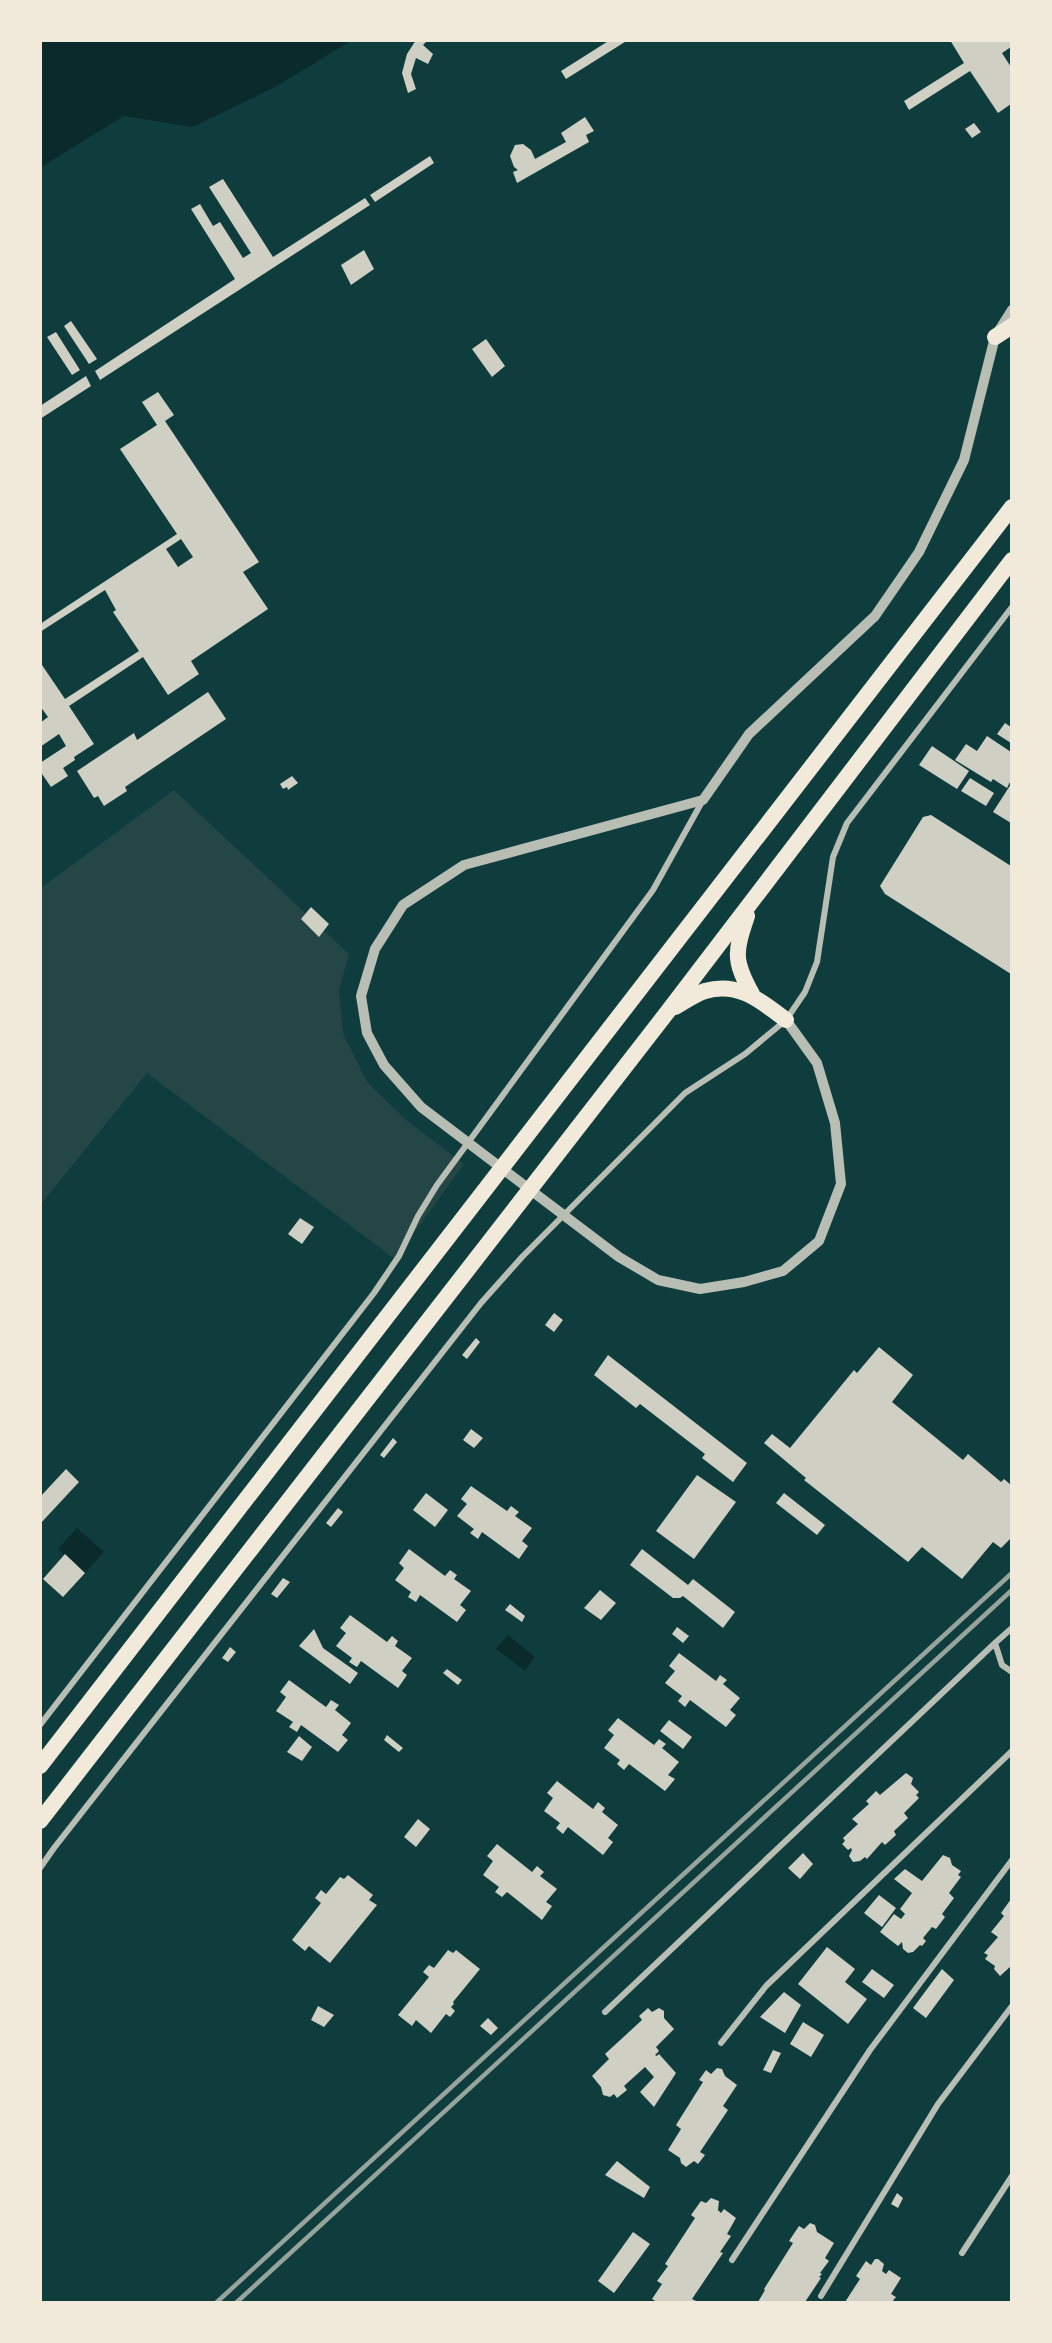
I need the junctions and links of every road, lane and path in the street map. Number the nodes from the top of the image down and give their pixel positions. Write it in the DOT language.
graph roads {
  1 [pos="1011,310"];
  2 [pos="1011,326"];
  3 [pos="995,337"];
  4 [pos="1011,492"];
  5 [pos="1011,507"];
  6 [pos="997,526"];
  7 [pos="1011,560"];
  8 [pos="1011,607"];
  9 [pos="703,800"];
  10 [pos="750,904"];
  11 [pos="752,994"];
  12 [pos="669,1010"];
  13 [pos="786,1020"];
  14 [pos="1011,1628"];
  15 [pos="995,1643"];
  16 [pos="1011,1672"];
  17 [pos="40,1725"];
  18 [pos="1011,1751"];
  19 [pos="40,1766"];
  20 [pos="40,1821"];
  21 [pos="1011,1860"];
  22 [pos="40,1868"];
  23 [pos="1011,2006"];
  24 [pos="605,2012"];
  25 [pos="721,2043"];
  26 [pos="1011,2176"];
  27 [pos="962,2253"];
  28 [pos="732,2260"];
  29 [pos="821,2296"];
  1 -- 3 [label="street"];
  2 -- 3 [label="highway"];
  3 -- 9 [label="street"];
  4 -- 6 [label="highway"];
  5 -- 6 [label="highway"];
  6 -- 19 [label="highway"];
  7 -- 10 [label="highway"];
  8 -- 13 [label="street"];
  9 -- 13 [label="street"];
  9 -- 17 [label="street"];
  10 -- 11 [label="highway"];
  10 -- 12 [label="highway"];
  11 -- 12 [label="highway"];
  11 -- 13 [label="highway"];
  12 -- 20 [label="highway"];
  13 -- 22 [label="street"];
  14 -- 15 [label="street"];
  15 -- 16 [label="street"];
  15 -- 24 [label="street"];
  18 -- 25 [label="street"];
  21 -- 28 [label="street"];
  23 -- 29 [label="street"];
  26 -- 27 [label="street"];
}
